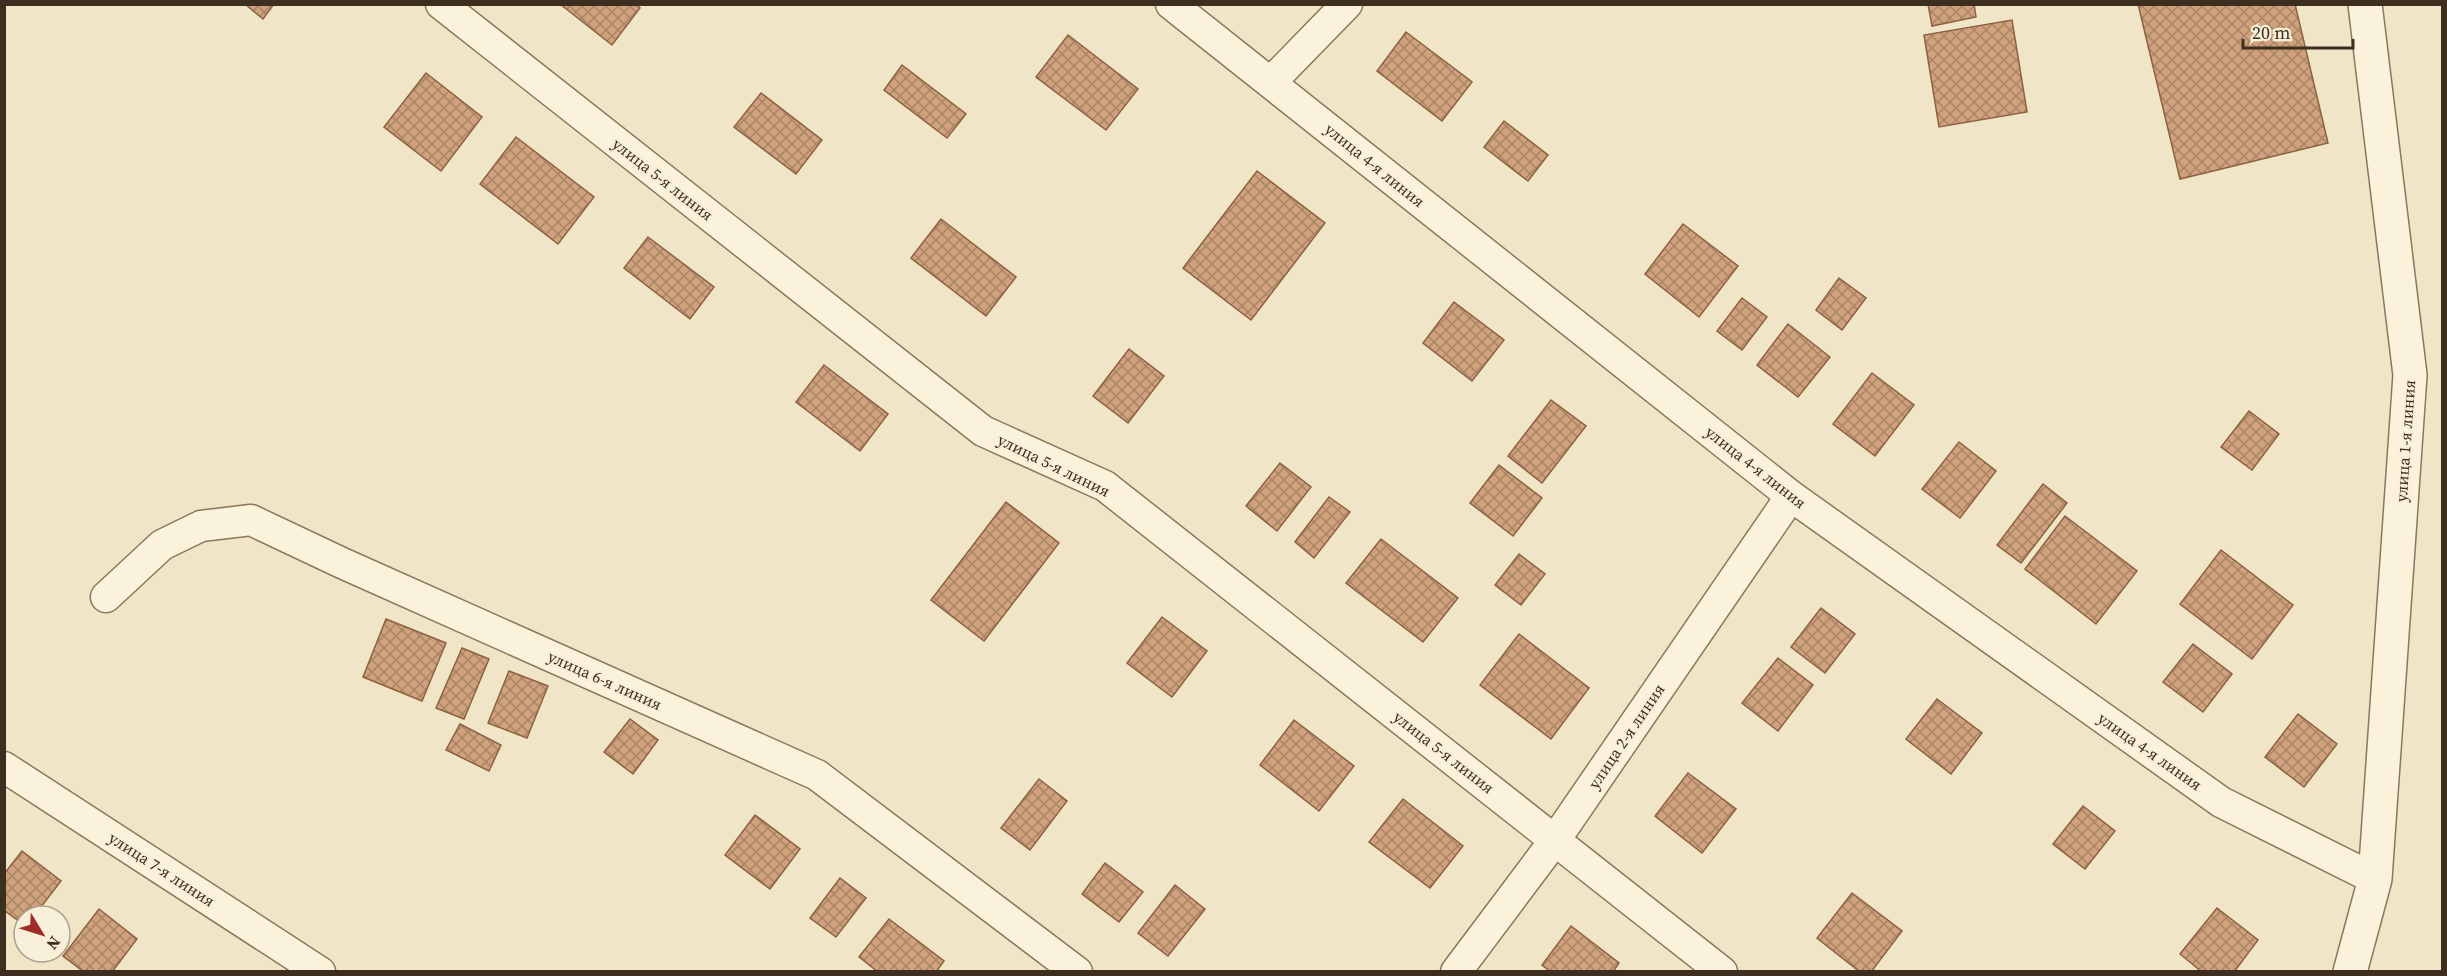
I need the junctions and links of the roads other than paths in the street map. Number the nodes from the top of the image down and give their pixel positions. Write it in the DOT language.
graph roads {
  1 [pos="441,4"];
  2 [pos="1171,4"];
  3 [pos="1347,4"];
  4 [pos="2364,4"];
  5 [pos="1271,82"];
  6 [pos="1791,496"];
  7 [pos="106,597"];
  8 [pos="4,767"];
  9 [pos="1555,840"];
  10 [pos="2375,879"];
  11 [pos="320,972"];
  12 [pos="1077,972"];
  13 [pos="1456,972"];
  14 [pos="1722,972"];
  15 [pos="2350,972"];
  1 -- 9 [label="street, улица 5-я линия"];
  2 -- 5 [label="street, улица 4-я линия"];
  3 -- 5 [label="street"];
  4 -- 10 [label="street, улица 1-я линия"];
  5 -- 6 [label="street, улица 4-я линия"];
  6 -- 9 [label="street, улица 2-я линия"];
  6 -- 10 [label="street, улица 4-я линия"];
  7 -- 12 [label="street, улица 6-я линия"];
  8 -- 11 [label="street, улица 7-я линия"];
  9 -- 13 [label="street, улица 2-я линия"];
  9 -- 14 [label="street, улица 5-я линия"];
  10 -- 15 [label="street, улица 1-я линия"];
}
